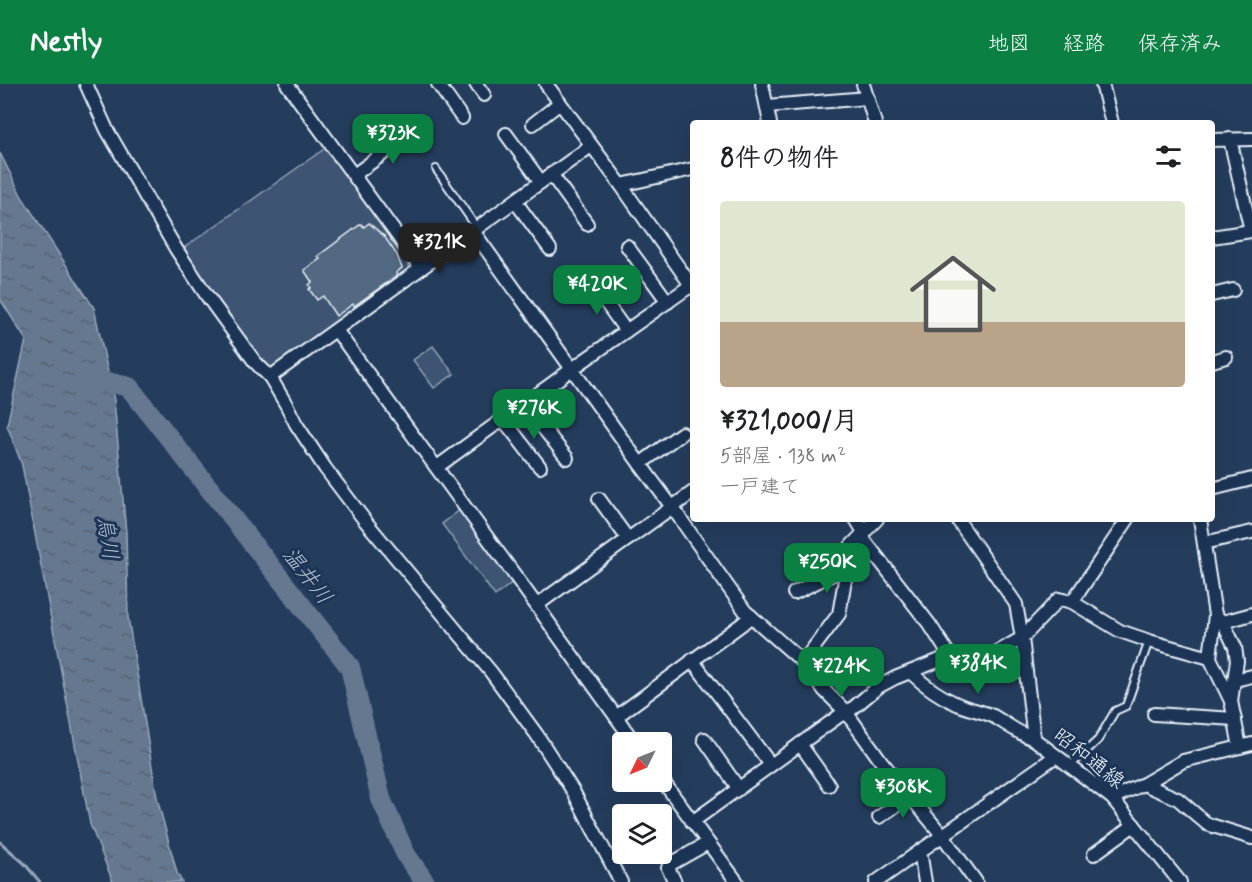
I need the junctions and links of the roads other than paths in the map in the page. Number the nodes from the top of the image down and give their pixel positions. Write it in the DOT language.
graph roads {
  1 [pos="86,84"];
  2 [pos="287,84"];
  3 [pos="438,84"];
  4 [pos="476,84"];
  5 [pos="546,84"];
  6 [pos="762,84"];
  7 [pos="863,84"];
  8 [pos="1102,84"];
  9 [pos="484,95"];
  10 [pos="867,98"];
  11 [pos="560,103"];
  12 [pos="766,106"];
  13 [pos="462,118"];
  14 [pos="769,120"];
  15 [pos="874,120"];
  16 [pos="1111,120"];
  17 [pos="533,124"];
  18 [pos="414,131"];
  19 [pos="506,134"];
  20 [pos="1230,139"];
  21 [pos="1252,139"];
  22 [pos="1215,140"];
  23 [pos="591,146"];
  24 [pos="436,169"];
  25 [pos="690,170"];
  26 [pos="551,174"];
  27 [pos="354,175"];
  28 [pos="541,182"];
  29 [pos="621,185"];
  30 [pos="515,201"];
  31 [pos="587,224"];
  32 [pos="475,229"];
  33 [pos="1215,237"];
  34 [pos="627,246"];
  35 [pos="550,249"];
  36 [pos="421,268"];
  37 [pos="690,282"];
  38 [pos="592,283"];
  39 [pos="690,286"];
  40 [pos="1233,290"];
  41 [pos="1215,294"];
  42 [pos="668,303"];
  43 [pos="336,330"];
  44 [pos="626,331"];
  45 [pos="1226,357"];
  46 [pos="1215,360"];
  47 [pos="572,369"];
  48 [pos="270,377"];
  49 [pos="524,404"];
  50 [pos="503,419"];
  51 [pos="682,433"];
  52 [pos="567,458"];
  53 [pos="640,464"];
  54 [pos="540,467"];
  55 [pos="437,468"];
  56 [pos="1252,480"];
  57 [pos="1215,488"];
  58 [pos="690,494"];
  59 [pos="599,499"];
  60 [pos="672,507"];
  61 [pos="858,522"];
  62 [pos="874,522"];
  63 [pos="959,522"];
  64 [pos="1126,522"];
  65 [pos="1200,522"];
  66 [pos="864,532"];
  67 [pos="1252,532"];
  68 [pos="628,539"];
  69 [pos="1204,543"];
  70 [pos="847,567"];
  71 [pos="794,593"];
  72 [pos="1072,602"];
  73 [pos="537,605"];
  74 [pos="1252,614"];
  75 [pos="751,616"];
  76 [pos="1219,619"];
  77 [pos="1022,638"];
  78 [pos="1149,641"];
  79 [pos="950,656"];
  80 [pos="1210,658"];
  81 [pos="692,660"];
  82 [pos="803,662"];
  83 [pos="910,672"];
  84 [pos="1252,676"];
  85 [pos="1234,680"];
  86 [pos="1231,701"];
  87 [pos="846,712"];
  88 [pos="1154,714"];
  89 [pos="615,717"];
  90 [pos="1235,719"];
  91 [pos="626,732"];
  92 [pos="704,739"];
  93 [pos="1034,739"];
  94 [pos="800,744"];
  95 [pos="1246,745"];
  96 [pos="1056,756"];
  97 [pos="771,765"];
  98 [pos="1071,765"];
  99 [pos="1144,784"];
  100 [pos="829,785"];
  101 [pos="739,789"];
  102 [pos="671,792"];
  103 [pos="910,796"];
  104 [pos="1112,798"];
  105 [pos="879,817"];
  106 [pos="692,822"];
  107 [pos="1134,825"];
  108 [pos="942,835"];
  109 [pos="1252,838"];
  110 [pos="708,843"];
  111 [pos="920,851"];
  112 [pos="1094,854"];
  113 [pos="621,882"];
  114 [pos="675,882"];
  115 [pos="736,882"];
  116 [pos="876,882"];
  117 [pos="925,882"];
  118 [pos="976,882"];
  119 [pos="1180,882"];
  1 -- 48 [label="street"];
  2 -- 27 [label="street"];
  3 -- 13 [label="street"];
  4 -- 9 [label="street"];
  5 -- 11 [label="street"];
  6 -- 12 [label="street"];
  7 -- 10 [label="street"];
  8 -- 16 [label="street"];
  10 -- 12 [label="street"];
  10 -- 15 [label="street"];
  11 -- 17 [label="street"];
  11 -- 23 [label="street"];
  12 -- 14 [label="street"];
  18 -- 27 [label="street"];
  19 -- 28 [label="street"];
  20 -- 21 [label="street"];
  20 -- 22 [label="street"];
  20 -- 33 [label="street"];
  23 -- 26 [label="street"];
  23 -- 29 [label="street"];
  24 -- 32 [label="lane"];
  25 -- 29 [label="street"];
  26 -- 28 [label="street"];
  26 -- 31 [label="street"];
  27 -- 36 [label="street"];
  28 -- 30 [label="street"];
  29 -- 37 [label="street"];
  30 -- 32 [label="street"];
  30 -- 35 [label="street"];
  32 -- 36 [label="street"];
  32 -- 47 [label="street"];
  34 -- 42 [label="street"];
  36 -- 43 [label="street"];
  38 -- 44 [label="street"];
  39 -- 42 [label="street"];
  40 -- 41 [label="street"];
  42 -- 44 [label="street"];
  43 -- 48 [label="street"];
  43 -- 55 [label="street"];
  44 -- 47 [label="street"];
  45 -- 46 [label="street"];
  47 -- 49 [label="street"];
  47 -- 53 [label="street"];
  48 -- 113 [label="street"];
  49 -- 50 [label="street"];
  49 -- 52 [label="street"];
  50 -- 54 [label="street"];
  50 -- 55 [label="street"];
  51 -- 53 [label="street"];
  53 -- 60 [label="street"];
  55 -- 73 [label="street"];
  56 -- 57 [label="street"];
  58 -- 60 [label="street"];
  59 -- 68 [label="street"];
  60 -- 68 [label="street"];
  60 -- 75 [label="street"];
  61 -- 66 [label="street"];
  62 -- 66 [label="street"];
  63 -- 77 [label="street, 昭和通線"];
  64 -- 72 [label="street"];
  65 -- 69 [label="street"];
  66 -- 70 [label="street"];
  66 -- 79 [label="street"];
  67 -- 69 [label="street"];
  68 -- 73 [label="street"];
  69 -- 76 [label="street"];
  70 -- 71 [label="street"];
  70 -- 82 [label="street"];
  72 -- 77 [label="street"];
  72 -- 78 [label="street"];
  73 -- 89 [label="street"];
  74 -- 76 [label="street"];
  75 -- 81 [label="street"];
  75 -- 82 [label="street"];
  76 -- 80 [label="street"];
  76 -- 85 [label="street"];
  77 -- 79 [label="street"];
  77 -- 93 [label="street, 昭和通線"];
  78 -- 80 [label="street"];
  78 -- 98 [label="lane"];
  79 -- 83 [label="street"];
  80 -- 86 [label="street"];
  81 -- 89 [label="street"];
  81 -- 97 [label="street"];
  82 -- 87 [label="street"];
  83 -- 87 [label="street"];
  83 -- 93 [label="street"];
  84 -- 85 [label="street"];
  85 -- 86 [label="street"];
  86 -- 90 [label="street"];
  87 -- 94 [label="street"];
  87 -- 103 [label="street"];
  88 -- 90 [label="street"];
  89 -- 91 [label="street"];
  90 -- 95 [label="street"];
  92 -- 101 [label="street"];
  93 -- 96 [label="street, 昭和通線"];
  94 -- 97 [label="street"];
  94 -- 100 [label="street"];
  95 -- 99 [label="street"];
  96 -- 98 [label="street, 昭和通線"];
  96 -- 108 [label="street"];
  97 -- 101 [label="street"];
  98 -- 104 [label="street, 昭和通線"];
  99 -- 104 [label="street"];
  99 -- 109 [label="street"];
  101 -- 106 [label="street"];
  102 -- 106 [label="street"];
  103 -- 105 [label="street"];
  103 -- 108 [label="street"];
  104 -- 107 [label="street, 昭和通線"];
  106 -- 110 [label="street"];
  107 -- 112 [label="street"];
  107 -- 119 [label="street, 昭和通線"];
  108 -- 111 [label="street"];
  108 -- 118 [label="street"];
  110 -- 114 [label="street"];
  110 -- 115 [label="street"];
  111 -- 116 [label="street"];
  111 -- 117 [label="street"];
}
